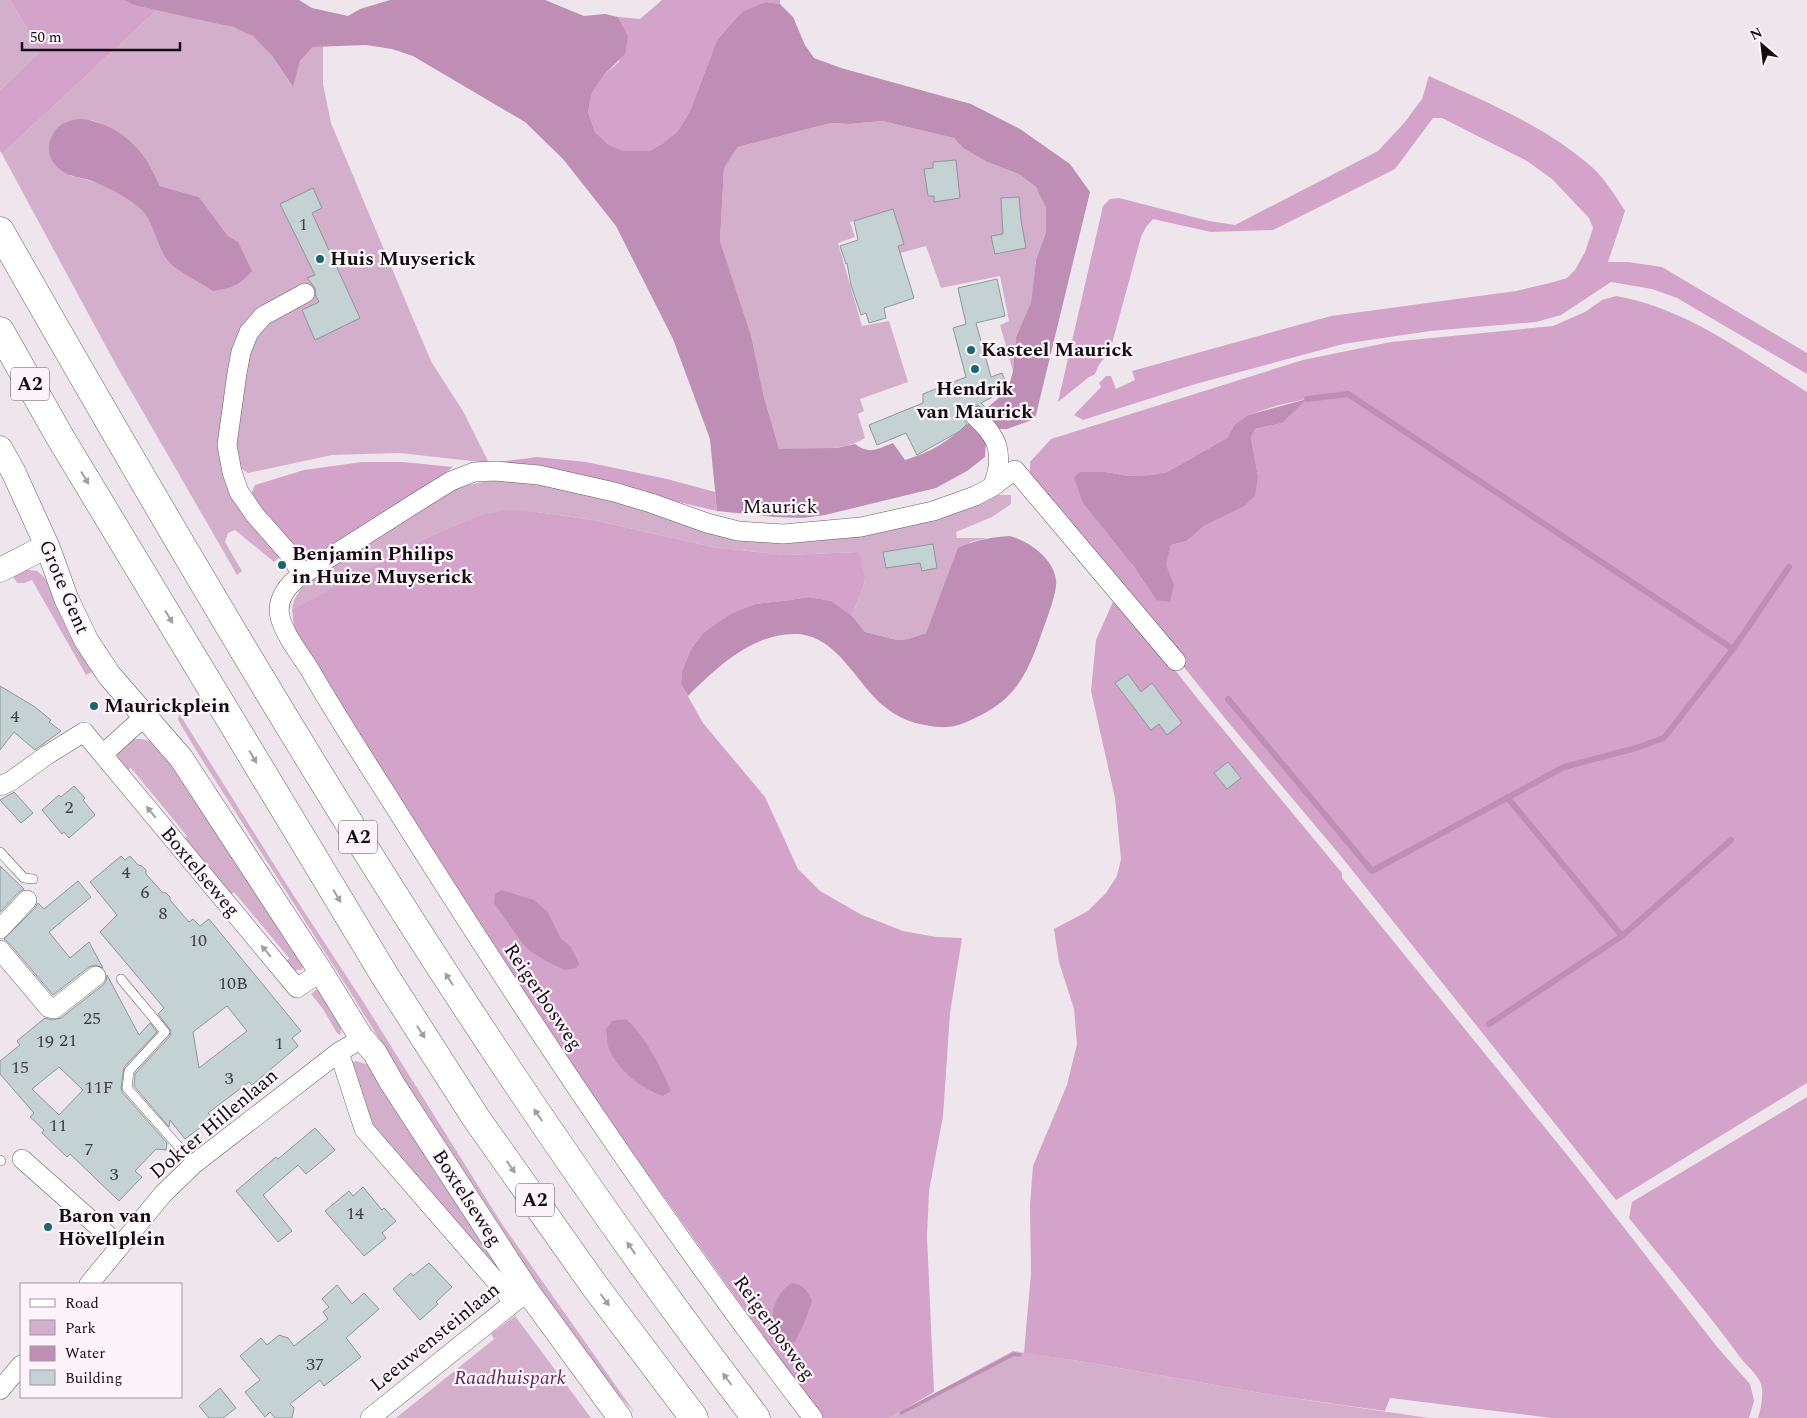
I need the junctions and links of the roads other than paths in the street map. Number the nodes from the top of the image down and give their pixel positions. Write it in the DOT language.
graph roads {
  1 [pos="0,231"];
  2 [pos="305,293"];
  3 [pos="0,331"];
  4 [pos="0,347"];
  5 [pos="975,416"];
  6 [pos="60,437"];
  7 [pos="0,448"];
  8 [pos="992,486"];
  9 [pos="48,548"];
  10 [pos="0,570"];
  11 [pos="296,578"];
  12 [pos="1176,661"];
  13 [pos="145,716"];
  14 [pos="103,754"];
  15 [pos="0,786"];
  16 [pos="0,852"];
  17 [pos="33,879"];
  18 [pos="27,900"];
  19 [pos="0,929"];
  20 [pos="0,950"];
  21 [pos="321,972"];
  22 [pos="96,976"];
  23 [pos="121,979"];
  24 [pos="363,1038"];
  25 [pos="339,1052"];
  26 [pos="22,1159"];
  27 [pos="194,1164"];
  28 [pos="120,1246"];
  29 [pos="89,1283"];
  30 [pos="521,1297"];
  31 [pos="20,1366"];
  32 [pos="0,1390"];
  33 [pos="370,1418"];
  34 [pos="620,1418"];
  35 [pos="694,1418"];
  36 [pos="756,1418"];
  37 [pos="813,1418"];
  36 -- 1 [label="highway, A2, one-way"];
  2 -- 11 [label="street"];
  3 -- 6 [label="highway, A2"];
  4 -- 6 [label="highway, A2"];
  5 -- 8 [label="street"];
  6 -- 35 [label="highway, A2, one-way"];
  7 -- 9 [label="street, Grote Gent"];
  8 -- 11 [label="street, Maurick"];
  8 -- 12 [label="street, Maurick"];
  9 -- 10 [label="street"];
  9 -- 13 [label="street, Grote Gent"];
  11 -- 37 [label="street, Reigerbosweg"];
  13 -- 14 [label="street"];
  13 -- 21 [label="street, Boxtelseweg"];
  14 -- 15 [label="street, Boxtelseweg"];
  21 -- 14 [label="street, Boxtelseweg, one-way"];
  16 -- 17 [label="lane"];
  18 -- 19 [label="street"];
  20 -- 22 [label="street"];
  21 -- 24 [label="street, Boxtelseweg"];
  23 -- 27 [label="lane"];
  24 -- 25 [label="street, Dokter Hillenlaan"];
  24 -- 30 [label="street, Boxtelseweg"];
  25 -- 27 [label="street, Dokter Hillenlaan"];
  25 -- 30 [label="street, Boxtelseweg"];
  26 -- 28 [label="street"];
  27 -- 28 [label="street, Dokter Hillenlaan"];
  28 -- 29 [label="street, Dokter Hillenlaan"];
  30 -- 33 [label="street, Leeuwensteinlaan"];
  30 -- 34 [label="street, Boxtelseweg"];
  31 -- 32 [label="street"];
}
